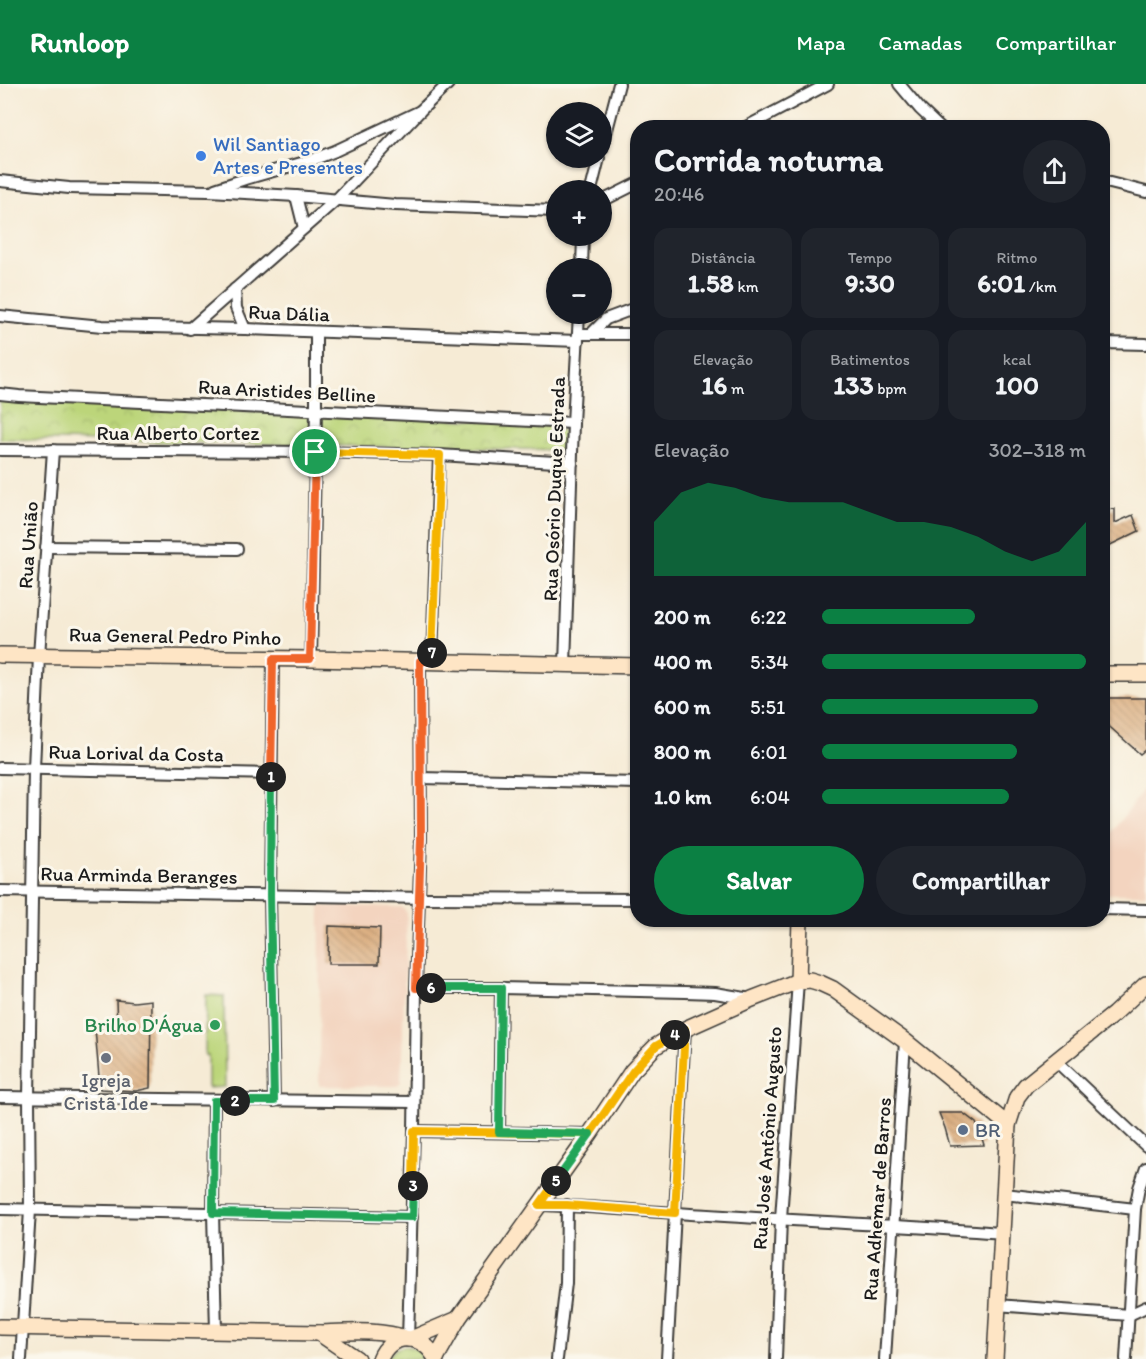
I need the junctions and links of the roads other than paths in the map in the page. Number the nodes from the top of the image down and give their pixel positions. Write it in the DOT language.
graph roads {
  1 [pos="448,84"];
  2 [pos="619,84"];
  3 [pos="828,84"];
  4 [pos="899,84"];
  5 [pos="420,111"];
  6 [pos="612,111"];
  7 [pos="759,120"];
  8 [pos="932,120"];
  9 [pos="0,181"];
  10 [pos="1110,183"];
  11 [pos="630,187"];
  12 [pos="209,191"];
  13 [pos="1146,192"];
  14 [pos="296,196"];
  15 [pos="612,196"];
  16 [pos="336,200"];
  17 [pos="546,211"];
  18 [pos="304,228"];
  19 [pos="235,289"];
  20 [pos="630,310"];
  21 [pos="630,313"];
  22 [pos="0,316"];
  23 [pos="579,324"];
  24 [pos="190,329"];
  25 [pos="245,329"];
  26 [pos="316,332"];
  27 [pos="592,333"];
  28 [pos="610,333"];
  29 [pos="630,334"];
  30 [pos="578,337"];
  31 [pos="1110,343"];
  32 [pos="1146,344"];
  33 [pos="0,394"];
  34 [pos="316,410"];
  35 [pos="573,423"];
  36 [pos="0,450"];
  37 [pos="53,450"];
  38 [pos="315,452"];
  39 [pos="440,455"];
  40 [pos="572,463"];
  41 [pos="46,547"];
  42 [pos="237,549"];
  43 [pos="0,655"];
  44 [pos="39,656"];
  45 [pos="273,659"];
  46 [pos="310,659"];
  47 [pos="426,661"];
  48 [pos="565,665"];
  49 [pos="630,666"];
  50 [pos="1110,674"];
  51 [pos="1146,674"];
  52 [pos="0,768"];
  53 [pos="34,768"];
  54 [pos="272,774"];
  55 [pos="422,778"];
  56 [pos="630,783"];
  57 [pos="0,891"];
  58 [pos="32,891"];
  59 [pos="270,895"];
  60 [pos="420,897"];
  61 [pos="630,899"];
  62 [pos="1110,909"];
  63 [pos="1146,910"];
  64 [pos="800,927"];
  65 [pos="798,981"];
  66 [pos="1146,984"];
  67 [pos="416,988"];
  68 [pos="501,988"];
  69 [pos="752,999"];
  70 [pos="685,1029"];
  71 [pos="905,1041"];
  72 [pos="1056,1061"];
  73 [pos="0,1097"];
  74 [pos="29,1098"];
  75 [pos="214,1101"];
  76 [pos="274,1101"];
  77 [pos="413,1102"];
  78 [pos="1008,1125"];
  79 [pos="414,1131"];
  80 [pos="499,1132"];
  81 [pos="590,1134"];
  82 [pos="1146,1146"];
  83 [pos="1146,1168"];
  84 [pos="1004,1194"];
  85 [pos="539,1205"];
  86 [pos="567,1205"];
  87 [pos="0,1209"];
  88 [pos="1135,1209"];
  89 [pos="30,1210"];
  90 [pos="213,1213"];
  91 [pos="675,1213"];
  92 [pos="412,1217"];
  93 [pos="781,1218"];
  94 [pos="892,1225"];
  95 [pos="1002,1233"];
  96 [pos="997,1305"];
  97 [pos="1146,1307"];
  98 [pos="1129,1315"];
  99 [pos="458,1319"];
  100 [pos="0,1327"];
  101 [pos="24,1327"];
  102 [pos="216,1331"];
  103 [pos="319,1333"];
  104 [pos="410,1339"];
  105 [pos="557,1356"];
  106 [pos="21,1359"];
  107 [pos="357,1359"];
  108 [pos="380,1359"];
  109 [pos="436,1359"];
  110 [pos="667,1359"];
  111 [pos="776,1359"];
  112 [pos="885,1359"];
  113 [pos="995,1359"];
  114 [pos="1126,1359"];
  1 -- 5 [label="street"];
  2 -- 6 [label="street"];
  3 -- 7 [label="street"];
  4 -- 8 [label="street"];
  5 -- 12 [label="street"];
  5 -- 16 [label="street"];
  9 -- 12 [label="street"];
  10 -- 13 [label="street"];
  11 -- 15 [label="street"];
  12 -- 14 [label="street"];
  14 -- 16 [label="street"];
  14 -- 18 [label="street"];
  16 -- 17 [label="street"];
  16 -- 18 [label="street"];
  18 -- 19 [label="street"];
  19 -- 24 [label="street"];
  19 -- 25 [label="street"];
  20 -- 27 [label="street"];
  21 -- 28 [label="street"];
  22 -- 24 [label="street, Rua Dália"];
  23 -- 30 [label="street, Rua Osório Duque Estrada"];
  24 -- 25 [label="street, Rua Dália"];
  25 -- 26 [label="street, Rua Dália"];
  26 -- 30 [label="street, Rua Dália"];
  26 -- 34 [label="street"];
  27 -- 28 [label="street, Rua Dália"];
  27 -- 30 [label="street, Rua Dália"];
  28 -- 29 [label="street, Rua Dália"];
  30 -- 35 [label="street, Rua Osório Duque Estrada"];
  31 -- 32 [label="street"];
  33 -- 34 [label="street, Rua Aristides Belline"];
  34 -- 35 [label="street, Rua Aristides Belline"];
  34 -- 38 [label="street"];
  35 -- 40 [label="street, Rua Osório Duque Estrada"];
  36 -- 37 [label="street, Rua Alberto Cortez"];
  37 -- 38 [label="street, Rua Alberto Cortez"];
  37 -- 41 [label="street, Rua União"];
  38 -- 39 [label="street, Rua Alberto Cortez"];
  38 -- 46 [label="street"];
  39 -- 40 [label="street, Rua Alberto Cortez"];
  39 -- 47 [label="street"];
  40 -- 48 [label="street, Rua Osório Duque Estrada"];
  41 -- 42 [label="street"];
  41 -- 44 [label="street, Rua União"];
  43 -- 44 [label="street, Rua General Pedro Pinho"];
  44 -- 45 [label="street, Rua General Pedro Pinho"];
  44 -- 53 [label="street, Rua União"];
  45 -- 46 [label="street, Rua General Pedro Pinho"];
  45 -- 54 [label="street"];
  46 -- 47 [label="street, Rua General Pedro Pinho"];
  47 -- 48 [label="street, Rua General Pedro Pinho"];
  47 -- 55 [label="street"];
  48 -- 49 [label="street, Rua General Pedro Pinho"];
  50 -- 51 [label="street"];
  52 -- 53 [label="street, Rua Lorival da Costa"];
  53 -- 54 [label="street, Rua Lorival da Costa"];
  53 -- 58 [label="street, Rua União"];
  54 -- 59 [label="street"];
  55 -- 56 [label="street"];
  55 -- 60 [label="street"];
  57 -- 58 [label="street, Rua Arminda Beranges"];
  58 -- 59 [label="street, Rua Arminda Beranges"];
  58 -- 74 [label="street, Rua União"];
  59 -- 60 [label="street, Rua Arminda Beranges"];
  59 -- 76 [label="street"];
  60 -- 61 [label="street, Rua Arminda Beranges"];
  60 -- 67 [label="street"];
  62 -- 63 [label="street"];
  64 -- 65 [label="street, Rua José Antônio Augusto"];
  65 -- 69 [label="street"];
  65 -- 71 [label="street"];
  65 -- 93 [label="street, Rua José Antônio Augusto"];
  66 -- 72 [label="street"];
  67 -- 68 [label="street"];
  67 -- 77 [label="street"];
  68 -- 69 [label="street"];
  68 -- 80 [label="street"];
  69 -- 70 [label="street"];
  70 -- 81 [label="street"];
  70 -- 91 [label="street"];
  71 -- 78 [label="street"];
  71 -- 94 [label="street, Rua Adhemar de Barros"];
  72 -- 78 [label="street"];
  72 -- 82 [label="street"];
  73 -- 74 [label="street"];
  74 -- 75 [label="street"];
  74 -- 89 [label="street, Rua União"];
  75 -- 76 [label="street"];
  75 -- 90 [label="street"];
  76 -- 77 [label="street"];
  77 -- 79 [label="street"];
  78 -- 84 [label="street"];
  79 -- 80 [label="street"];
  79 -- 92 [label="street"];
  80 -- 81 [label="street"];
  81 -- 85 [label="street"];
  83 -- 88 [label="street"];
  84 -- 88 [label="street"];
  84 -- 95 [label="street"];
  85 -- 86 [label="street"];
  85 -- 99 [label="street"];
  86 -- 91 [label="street"];
  86 -- 105 [label="street"];
  87 -- 89 [label="street"];
  88 -- 98 [label="street"];
  89 -- 90 [label="street"];
  89 -- 101 [label="street, Rua União"];
  90 -- 92 [label="street"];
  90 -- 102 [label="street"];
  91 -- 93 [label="street"];
  91 -- 110 [label="street"];
  92 -- 104 [label="street"];
  93 -- 94 [label="street"];
  93 -- 111 [label="street, Rua José Antônio Augusto"];
  94 -- 95 [label="street"];
  94 -- 112 [label="street, Rua Adhemar de Barros"];
  95 -- 96 [label="street"];
  96 -- 98 [label="street"];
  96 -- 113 [label="street"];
  97 -- 98 [label="street"];
  98 -- 114 [label="street"];
  99 -- 104 [label="street"];
  99 -- 109 [label="street"];
  100 -- 101 [label="street"];
  101 -- 102 [label="street"];
  101 -- 106 [label="street, Rua União"];
  102 -- 103 [label="street"];
  103 -- 104 [label="street"];
  103 -- 107 [label="street"];
  104 -- 108 [label="street"];
  104 -- 109 [label="street"];
}
